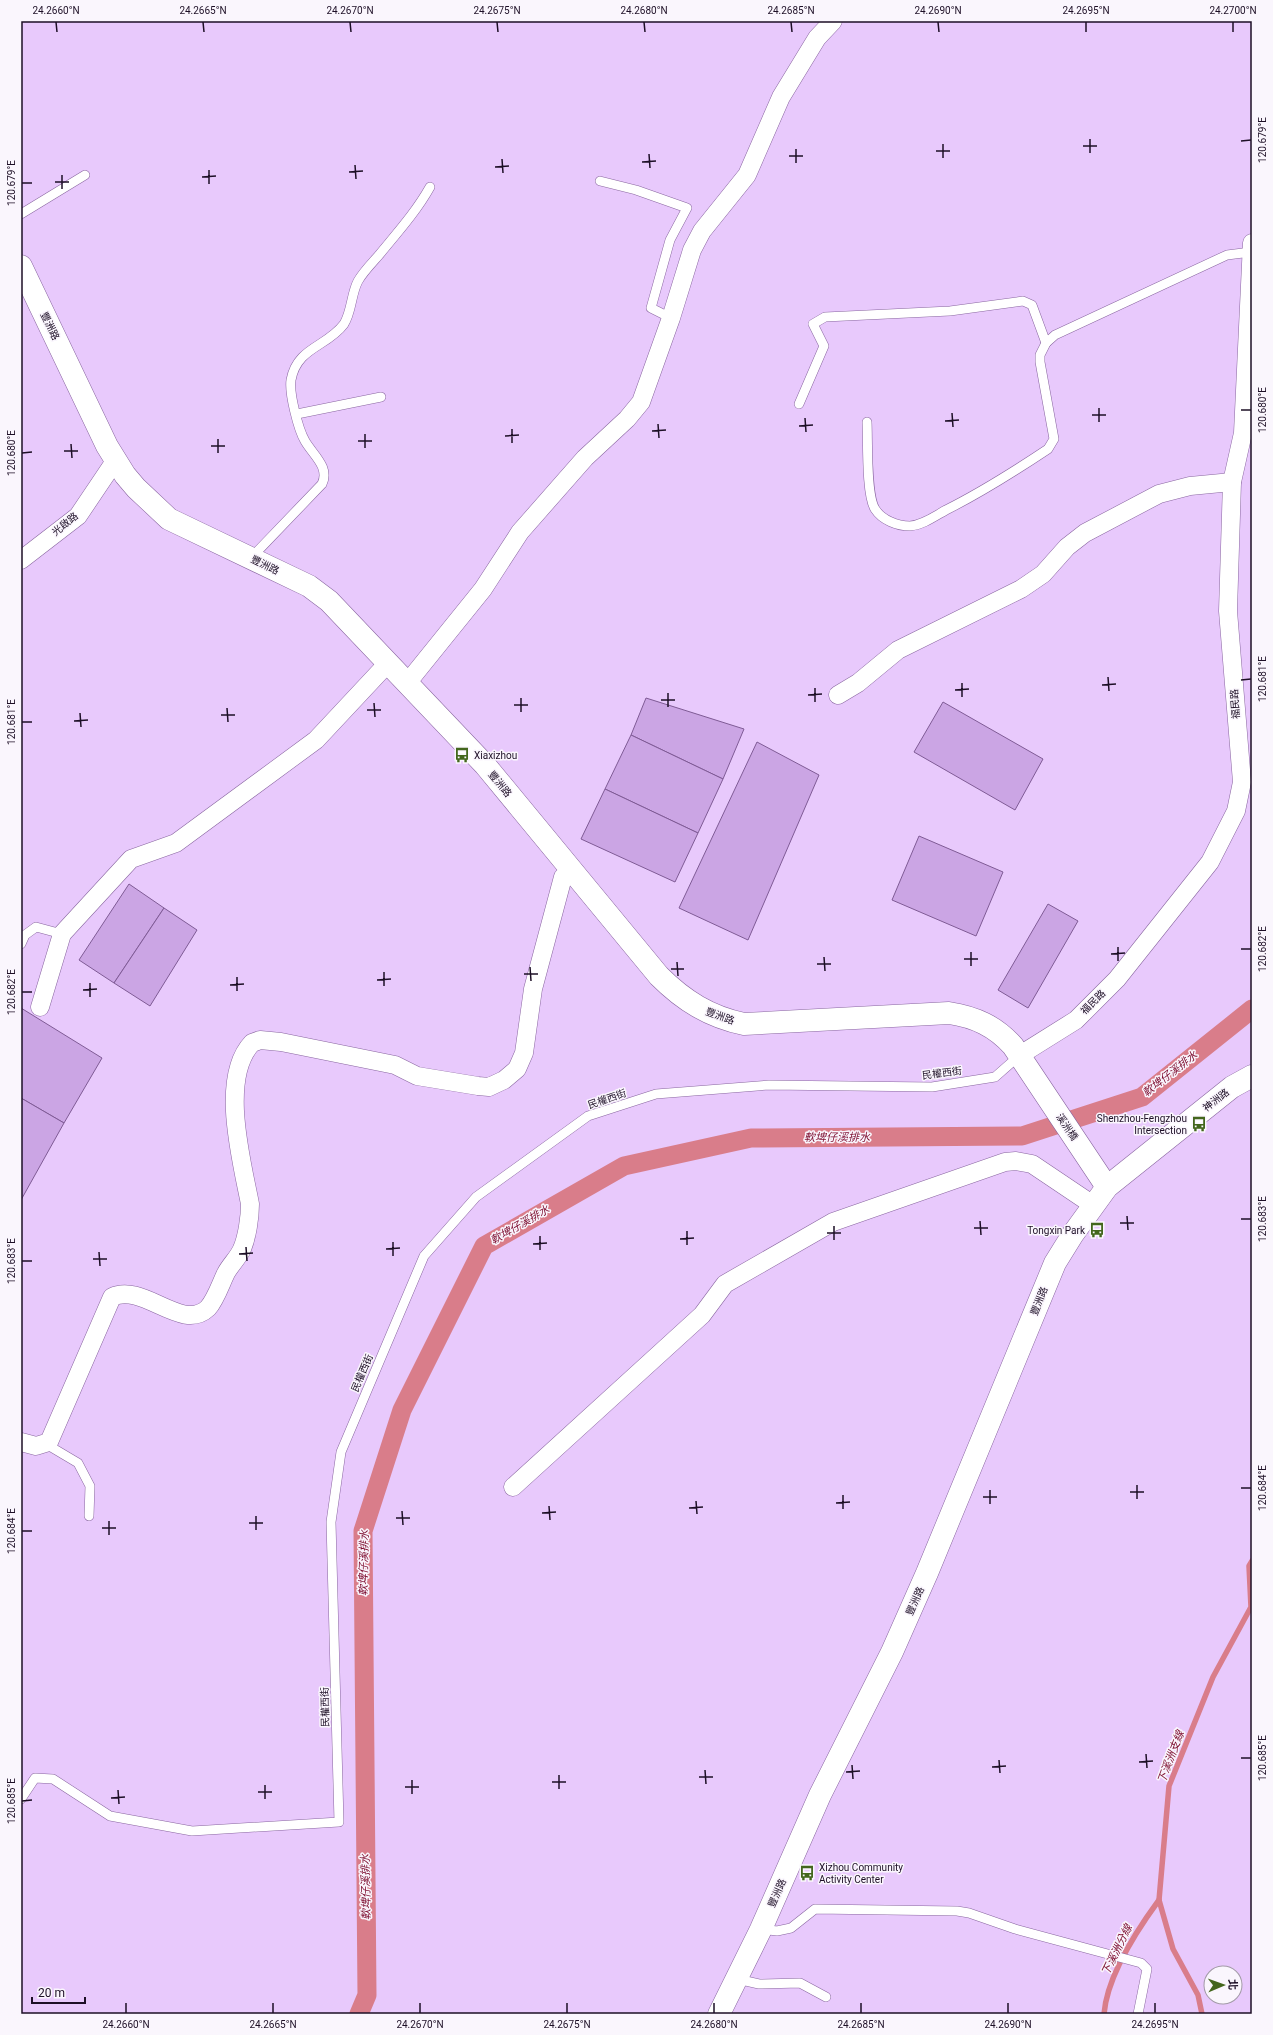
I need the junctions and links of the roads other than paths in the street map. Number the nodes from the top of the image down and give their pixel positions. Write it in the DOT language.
graph roads {
  1 [pos="833,21"];
  2 [pos="85,175"];
  3 [pos="600,181"];
  4 [pos="430,187"];
  5 [pos="21,214"];
  6 [pos="1252,247"];
  7 [pos="21,266"];
  8 [pos="671,318"];
  9 [pos="1046,343"];
  10 [pos="380,397"];
  11 [pos="799,404"];
  12 [pos="297,414"];
  13 [pos="868,422"];
  14 [pos="116,461"];
  15 [pos="1232,482"];
  16 [pos="251,558"];
  17 [pos="21,560"];
  18 [pos="388,663"];
  19 [pos="408,682"];
  20 [pos="838,695"];
  21 [pos="572,871"];
  22 [pos="62,934"];
  23 [pos="21,944"];
  24 [pos="40,1007"];
  25 [pos="1023,1061"];
  26 [pos="1252,1076"];
  27 [pos="1107,1187"];
  28 [pos="1093,1206"];
  29 [pos="21,1442"];
  30 [pos="46,1444"];
  31 [pos="513,1487"];
  32 [pos="89,1516"];
  33 [pos="21,1799"];
  34 [pos="761,1929"];
  35 [pos="736,1979"];
  36 [pos="826,1997"];
  37 [pos="719,2014"];
  38 [pos="1138,2014"];
  1 -- 8 [label="street"];
  2 -- 5 [label="lane"];
  3 -- 8 [label="lane"];
  4 -- 12 [label="lane"];
  6 -- 9 [label="lane"];
  6 -- 15 [label="street, 福民路"];
  7 -- 14 [label="street, 豐洲路"];
  8 -- 19 [label="street"];
  9 -- 11 [label="lane"];
  9 -- 13 [label="lane"];
  10 -- 12 [label="lane"];
  12 -- 16 [label="lane"];
  14 -- 16 [label="street, 豐洲路"];
  14 -- 17 [label="street, 光啟路"];
  15 -- 20 [label="street"];
  15 -- 25 [label="street, 福民路"];
  16 -- 18 [label="street, 豐洲路"];
  18 -- 19 [label="street, 豐洲路"];
  18 -- 22 [label="street"];
  19 -- 21 [label="street, 豐洲路"];
  21 -- 25 [label="street, 豐洲路"];
  21 -- 30 [label="street"];
  22 -- 23 [label="lane"];
  22 -- 24 [label="street"];
  25 -- 27 [label="street, 溪洲橋"];
  25 -- 33 [label="lane, 民權西街"];
  26 -- 27 [label="street, 神洲路"];
  27 -- 28 [label="street, 豐洲路"];
  28 -- 31 [label="street"];
  28 -- 34 [label="street, 豐洲路"];
  29 -- 30 [label="street"];
  30 -- 32 [label="lane"];
  34 -- 35 [label="street, 豐洲路"];
  34 -- 38 [label="lane"];
  35 -- 36 [label="lane"];
  35 -- 37 [label="street, 豐洲路"];
}
